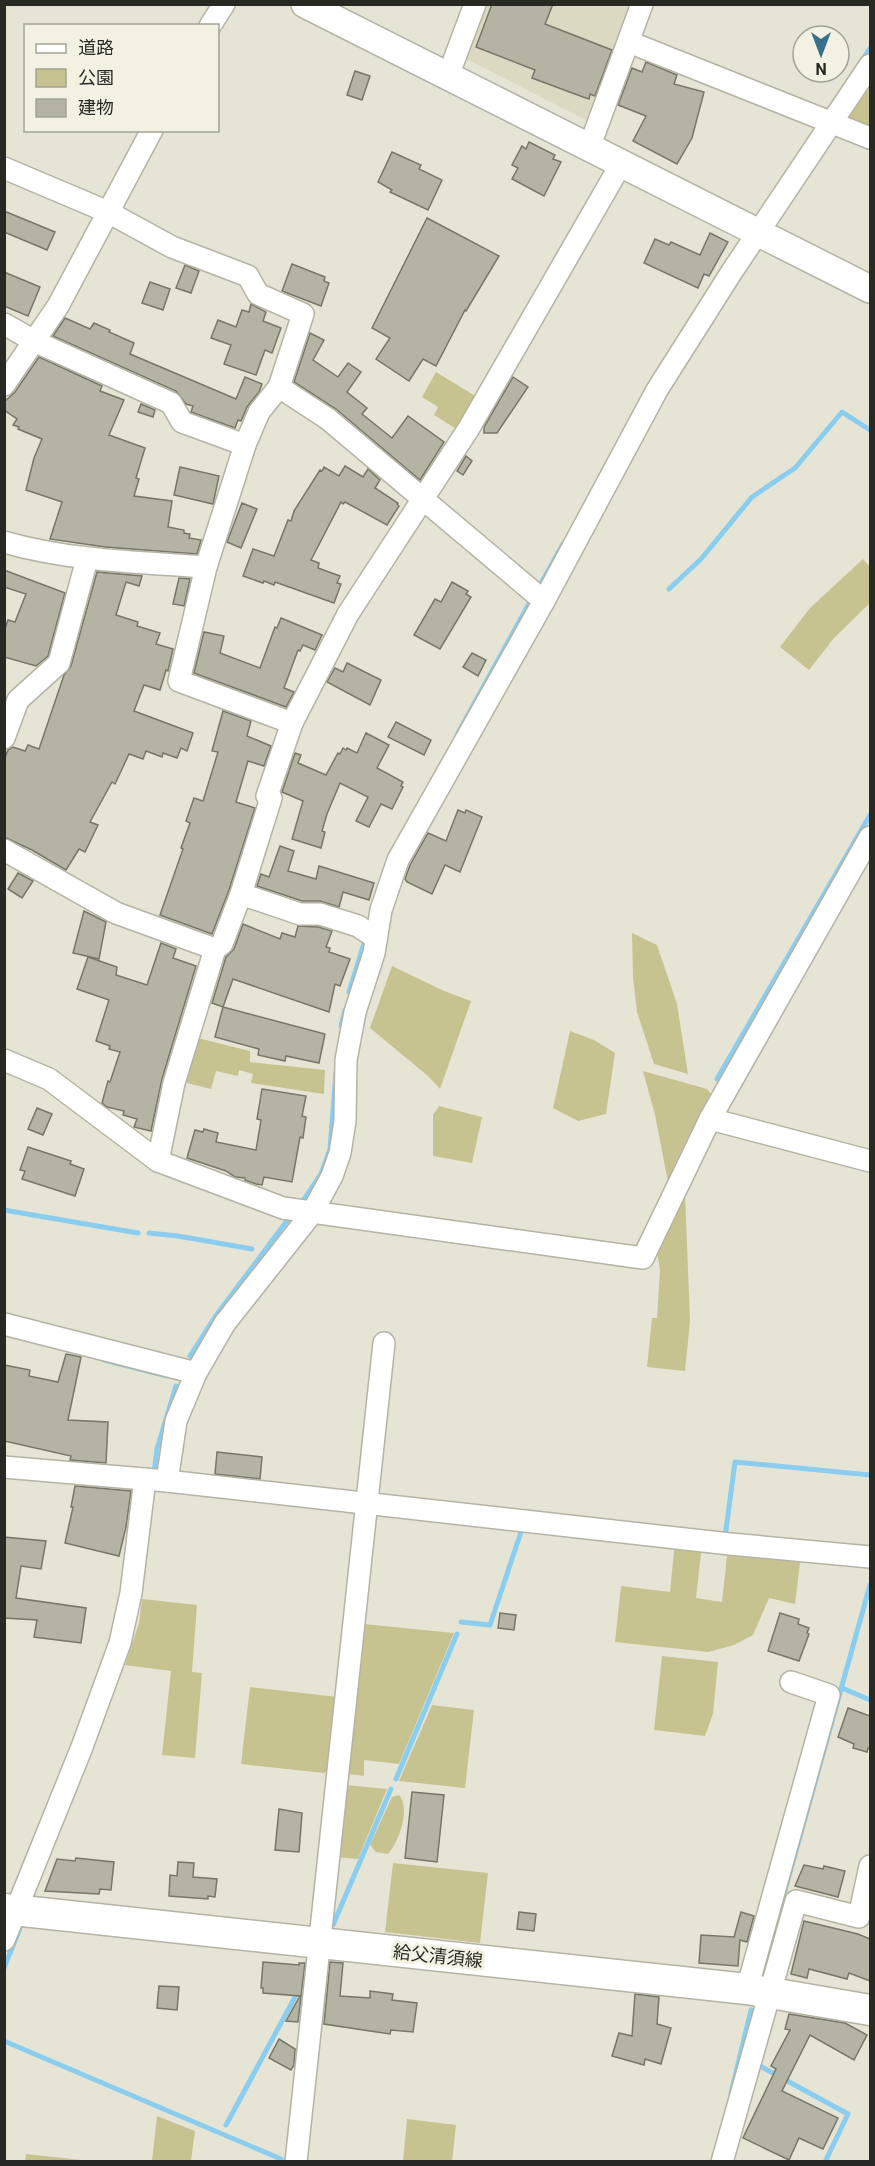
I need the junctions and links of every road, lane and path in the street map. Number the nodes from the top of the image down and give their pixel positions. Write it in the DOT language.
graph roads {
  1 [pos="224,4"];
  2 [pos="305,4"];
  3 [pos="475,4"];
  4 [pos="642,4"];
  5 [pos="211,24"];
  6 [pos="629,42"];
  7 [pos="870,65"];
  8 [pos="448,76"];
  9 [pos="831,124"];
  10 [pos="152,132"];
  11 [pos="870,138"];
  12 [pos="589,148"];
  13 [pos="621,164"];
  14 [pos="4,168"];
  15 [pos="108,212"];
  16 [pos="758,233"];
  17 [pos="870,290"];
  18 [pos="4,324"];
  19 [pos="36,342"];
  20 [pos="4,385"];
  21 [pos="279,387"];
  22 [pos="245,444"];
  23 [pos="422,498"];
  24 [pos="4,542"];
  25 [pos="87,559"];
  26 [pos="206,567"];
  27 [pos="544,601"];
  28 [pos="292,723"];
  29 [pos="4,738"];
  30 [pos="870,837"];
  31 [pos="4,850"];
  32 [pos="241,894"];
  33 [pos="376,938"];
  34 [pos="215,949"];
  35 [pos="4,1060"];
  36 [pos="710,1119"];
  37 [pos="158,1161"];
  38 [pos="870,1161"];
  39 [pos="312,1213"];
  40 [pos="4,1324"];
  41 [pos="384,1343"];
  42 [pos="196,1373"];
  43 [pos="4,1467"];
  44 [pos="146,1479"];
  45 [pos="167,1480"];
  46 [pos="366,1503"];
  47 [pos="870,1557"];
  48 [pos="791,1682"];
  49 [pos="870,1866"];
  50 [pos="11,1909"];
  51 [pos="4,1940"];
  52 [pos="319,1943"];
  53 [pos="758,1990"];
  54 [pos="870,2010"];
  55 [pos="296,2162"];
  56 [pos="722,2162"];
  1 -- 5 [label="street"];
  2 -- 8 [label="street"];
  3 -- 8 [label="street"];
  4 -- 6 [label="street"];
  6 -- 9 [label="street"];
  6 -- 12 [label="street"];
  7 -- 9 [label="street"];
  8 -- 12 [label="street"];
  9 -- 11 [label="street"];
  9 -- 16 [label="street"];
  10 -- 15 [label="street"];
  12 -- 13 [label="street"];
  13 -- 16 [label="street"];
  13 -- 23 [label="street"];
  14 -- 15 [label="street"];
  15 -- 19 [label="street"];
  15 -- 21 [label="street"];
  16 -- 17 [label="street"];
  16 -- 27 [label="street"];
  18 -- 19 [label="street"];
  19 -- 20 [label="street"];
  19 -- 22 [label="street"];
  21 -- 22 [label="street"];
  21 -- 23 [label="street"];
  22 -- 26 [label="street"];
  23 -- 27 [label="street"];
  23 -- 28 [label="street"];
  24 -- 25 [label="street"];
  25 -- 26 [label="street"];
  25 -- 29 [label="street"];
  26 -- 28 [label="street"];
  27 -- 33 [label="street"];
  28 -- 32 [label="street"];
  30 -- 36 [label="street"];
  31 -- 34 [label="street"];
  32 -- 33 [label="street"];
  32 -- 34 [label="street"];
  33 -- 39 [label="street"];
  34 -- 37 [label="street"];
  35 -- 37 [label="street"];
  36 -- 38 [label="street"];
  36 -- 39 [label="street"];
  37 -- 39 [label="street"];
  39 -- 42 [label="street"];
  40 -- 42 [label="street"];
  41 -- 46 [label="street"];
  42 -- 45 [label="street"];
  43 -- 44 [label="street"];
  44 -- 45 [label="street"];
  44 -- 50 [label="street"];
  45 -- 46 [label="street"];
  46 -- 47 [label="street"];
  46 -- 52 [label="street"];
  48 -- 53 [label="street"];
  49 -- 53 [label="street"];
  50 -- 51 [label="street"];
  50 -- 52 [label="main road, 給父清須線"];
  52 -- 53 [label="main road, 給父清須線"];
  52 -- 55 [label="street"];
  53 -- 54 [label="main road, 給父清須線"];
  53 -- 56 [label="street"];
}
